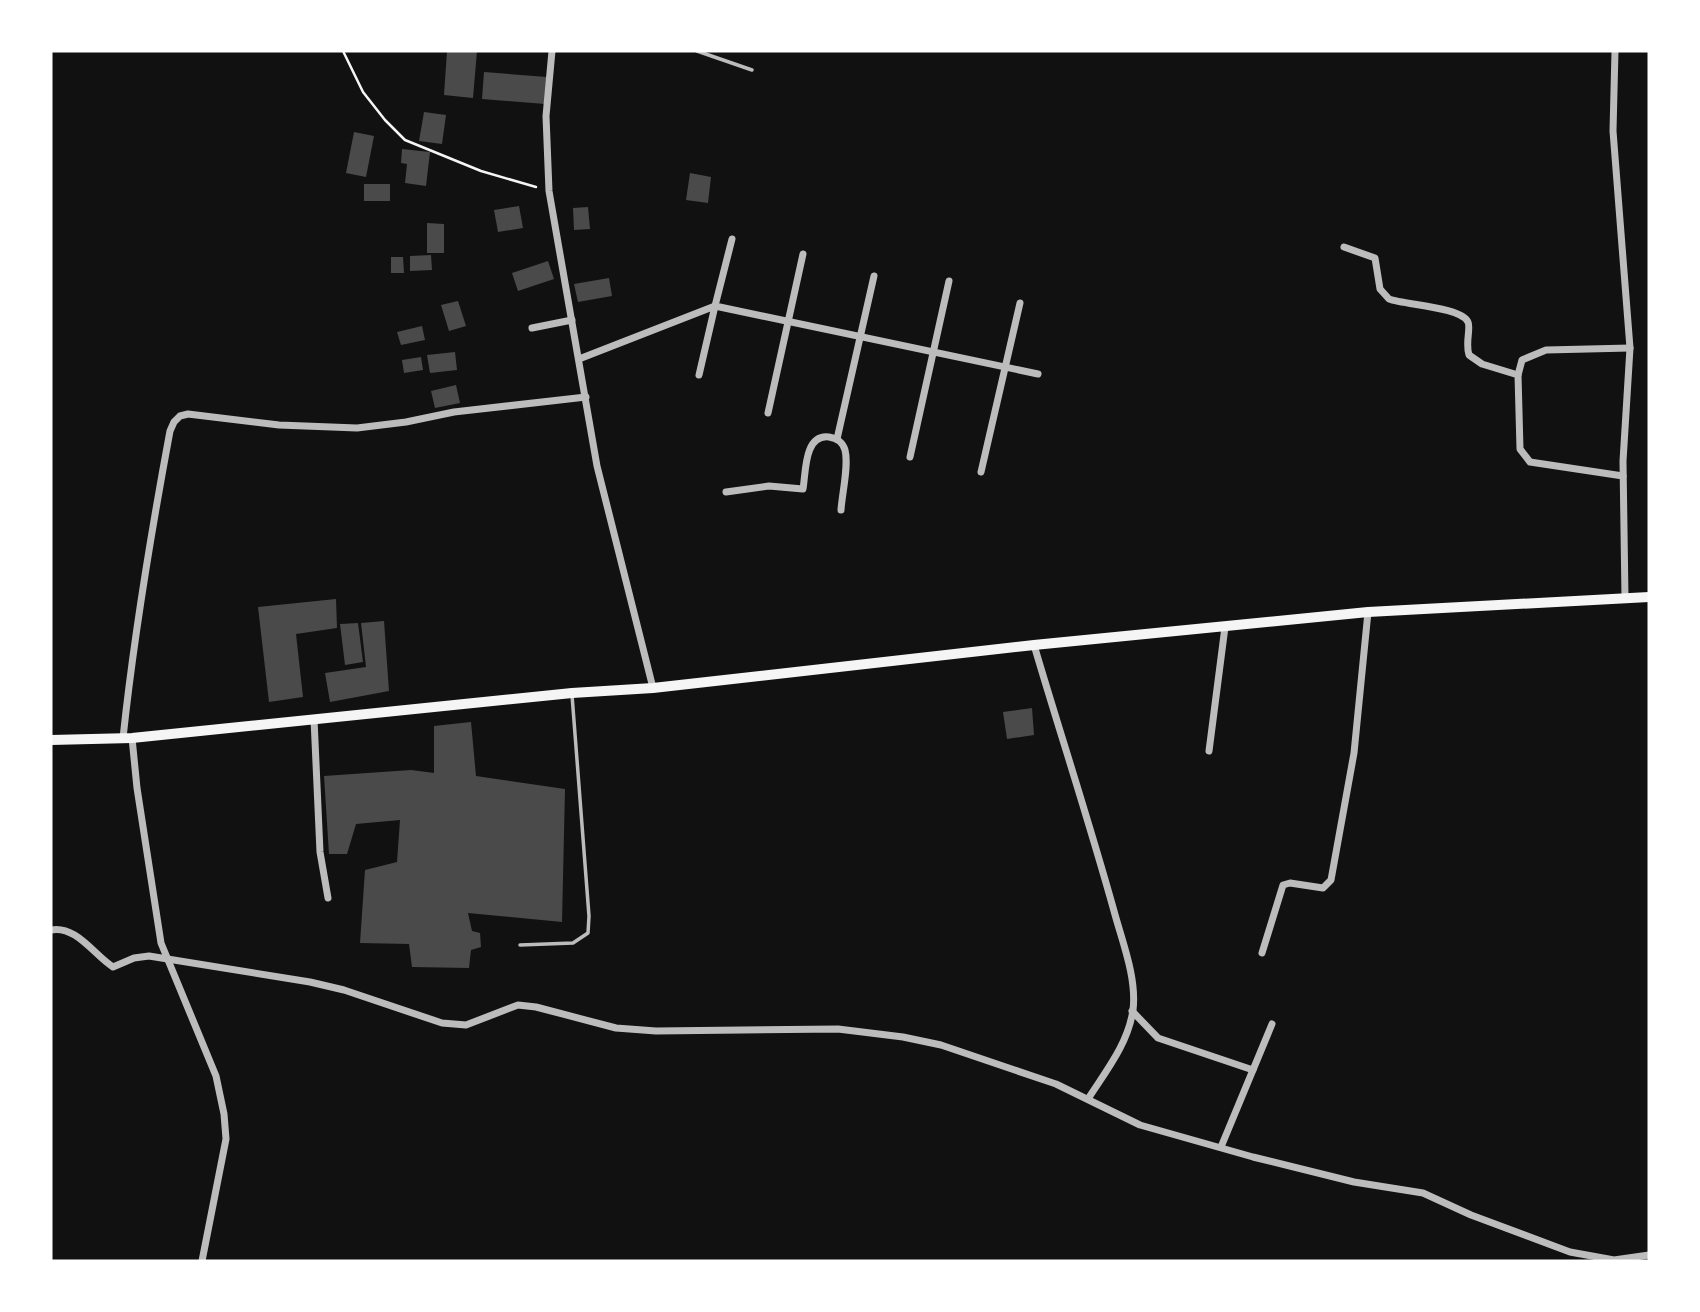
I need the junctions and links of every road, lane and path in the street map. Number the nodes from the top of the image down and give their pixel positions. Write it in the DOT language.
graph roads {
  1 [pos="343,51"];
  2 [pos="552,51"];
  3 [pos="697,51"];
  4 [pos="1615,51"];
  5 [pos="752,70"];
  6 [pos="549,191"];
  7 [pos="732,239"];
  8 [pos="1345,247"];
  9 [pos="803,254"];
  10 [pos="874,276"];
  11 [pos="949,281"];
  12 [pos="1020,303"];
  13 [pos="715,306"];
  14 [pos="572,320"];
  15 [pos="788,322"];
  16 [pos="532,328"];
  17 [pos="860,337"];
  18 [pos="1629,348"];
  19 [pos="933,352"];
  20 [pos="579,359"];
  21 [pos="1005,367"];
  22 [pos="1038,374"];
  23 [pos="1518,374"];
  24 [pos="699,375"];
  25 [pos="586,397"];
  26 [pos="768,413"];
  27 [pos="837,439"];
  28 [pos="910,457"];
  29 [pos="981,472"];
  30 [pos="1623,476"];
  31 [pos="726,492"];
  32 [pos="841,510"];
  33 [pos="1649,597"];
  34 [pos="1625,598"];
  35 [pos="1368,612"];
  36 [pos="1225,627"];
  37 [pos="1034,645"];
  38 [pos="653,688"];
  39 [pos="572,693"];
  40 [pos="314,719"];
  41 [pos="128,738"];
  42 [pos="51,740"];
  43 [pos="1209,751"];
  44 [pos="328,898"];
  45 [pos="51,930"];
  46 [pos="520,945"];
  47 [pos="1262,953"];
  48 [pos="165,957"];
  49 [pos="1132,1011"];
  50 [pos="1272,1024"];
  51 [pos="1253,1070"];
  52 [pos="1088,1100"];
  53 [pos="1221,1147"];
  54 [pos="1649,1255"];
  55 [pos="202,1261"];
  1 -- 6 [label="path"];
  2 -- 6 [label="street"];
  3 -- 5 [label="lane"];
  4 -- 18 [label="street"];
  6 -- 14 [label="street"];
  7 -- 13 [label="street"];
  8 -- 23 [label="street"];
  9 -- 15 [label="street"];
  10 -- 17 [label="street"];
  11 -- 19 [label="street"];
  12 -- 21 [label="street"];
  13 -- 15 [label="street"];
  13 -- 20 [label="street"];
  13 -- 24 [label="street"];
  14 -- 16 [label="street"];
  14 -- 20 [label="street"];
  15 -- 17 [label="street"];
  15 -- 26 [label="street"];
  17 -- 19 [label="street"];
  17 -- 27 [label="street"];
  18 -- 23 [label="street"];
  18 -- 30 [label="street"];
  19 -- 21 [label="street"];
  19 -- 28 [label="street"];
  20 -- 25 [label="street"];
  21 -- 22 [label="street"];
  21 -- 29 [label="street"];
  23 -- 30 [label="street"];
  25 -- 38 [label="street"];
  25 -- 41 [label="street"];
  27 -- 31 [label="street"];
  27 -- 32 [label="street"];
  30 -- 34 [label="street"];
  33 -- 34 [label="main road"];
  34 -- 35 [label="main road"];
  35 -- 36 [label="main road"];
  35 -- 47 [label="street"];
  36 -- 37 [label="main road"];
  36 -- 43 [label="street"];
  37 -- 38 [label="main road"];
  37 -- 49 [label="street"];
  38 -- 39 [label="main road"];
  39 -- 40 [label="main road"];
  39 -- 46 [label="lane"];
  40 -- 41 [label="main road"];
  40 -- 44 [label="street"];
  41 -- 42 [label="main road"];
  41 -- 48 [label="street"];
  45 -- 48 [label="street"];
  48 -- 52 [label="street"];
  48 -- 55 [label="street"];
  49 -- 51 [label="street"];
  49 -- 52 [label="street"];
  50 -- 51 [label="street"];
  51 -- 53 [label="street"];
  52 -- 53 [label="street"];
  53 -- 54 [label="street"];
}
